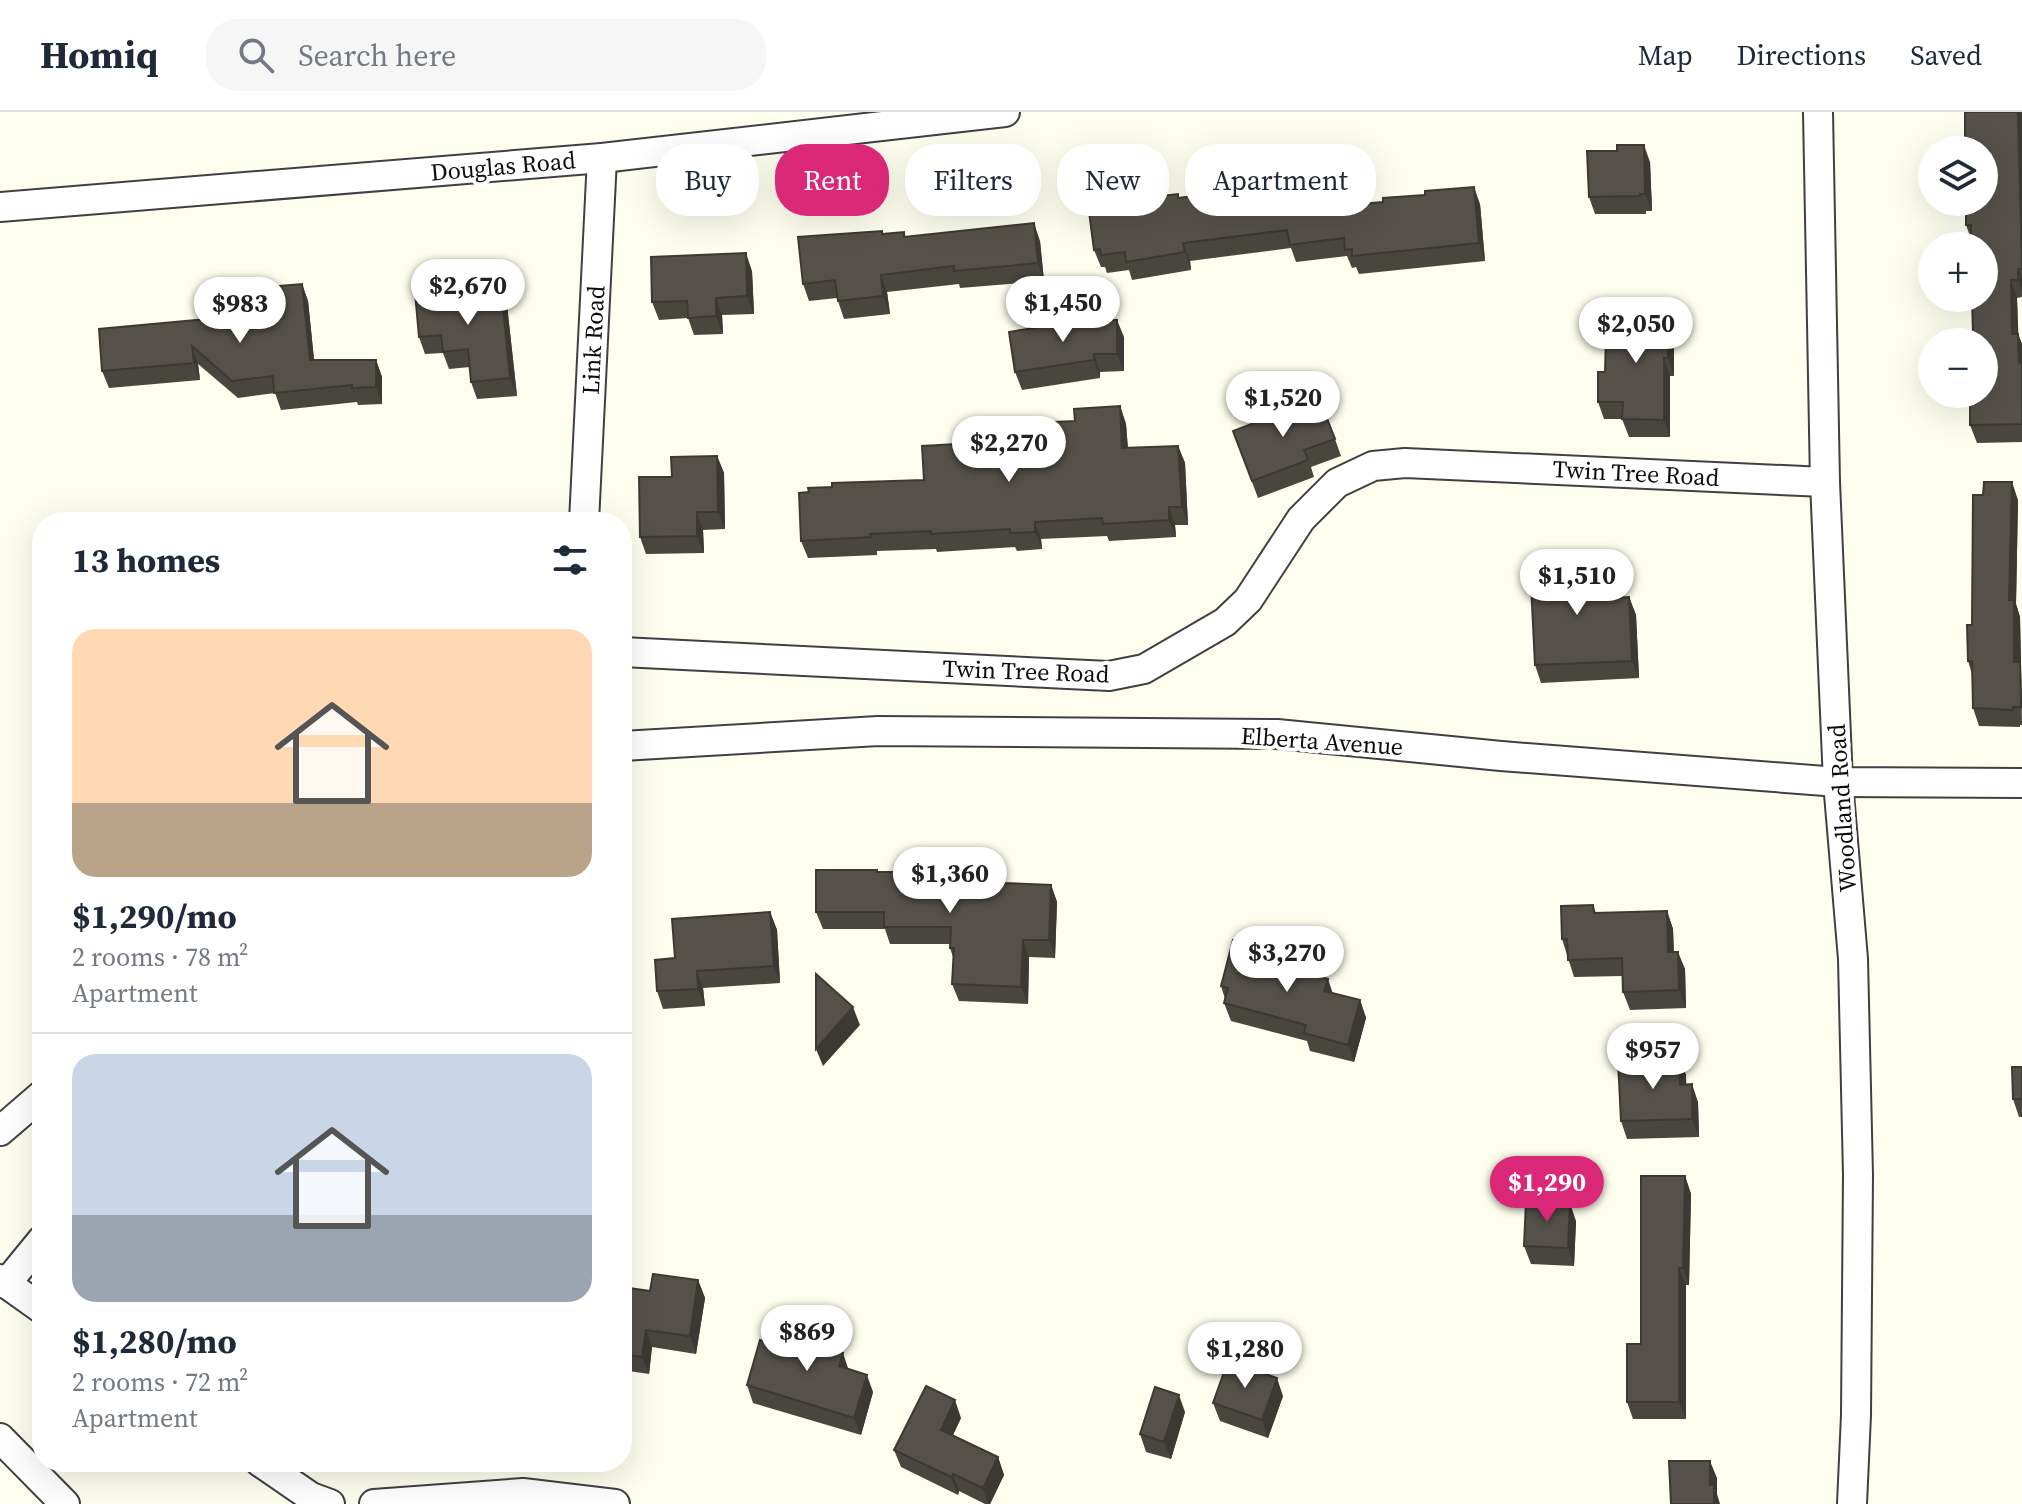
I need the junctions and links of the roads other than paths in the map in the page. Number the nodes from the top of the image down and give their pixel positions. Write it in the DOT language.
graph roads {
  1 [pos="1005,112"];
  2 [pos="1818,112"];
  3 [pos="602,158"];
  4 [pos="0,207"];
  5 [pos="1825,482"];
  6 [pos="584,512"];
  7 [pos="632,652"];
  8 [pos="632,745"];
  9 [pos="1838,782"];
  10 [pos="2022,783"];
  11 [pos="32,1104"];
  12 [pos="0,1131"];
  13 [pos="32,1251"];
  14 [pos="3,1282"];
  15 [pos="32,1302"];
  16 [pos="0,1438"];
  17 [pos="32,1470"];
  18 [pos="33,1472"];
  19 [pos="275,1472"];
  20 [pos="65,1504"];
  21 [pos="330,1504"];
  22 [pos="374,1504"];
  23 [pos="615,1504"];
  24 [pos="1852,1504"];
  1 -- 3 [label="street, Douglas Road"];
  2 -- 5 [label="street, Woodland Road"];
  3 -- 4 [label="street, Douglas Road"];
  3 -- 6 [label="street, Link Road"];
  5 -- 7 [label="street, Twin Tree Road"];
  5 -- 9 [label="street, Woodland Road"];
  8 -- 9 [label="street, Elberta Avenue"];
  9 -- 10 [label="street, Elberta Avenue"];
  9 -- 24 [label="street, Woodland Road"];
  11 -- 12 [label="street"];
  13 -- 14 [label="street"];
  14 -- 15 [label="street"];
  16 -- 17 [label="street"];
  18 -- 20 [label="street"];
  19 -- 21 [label="street"];
  22 -- 23 [label="street"];
}
